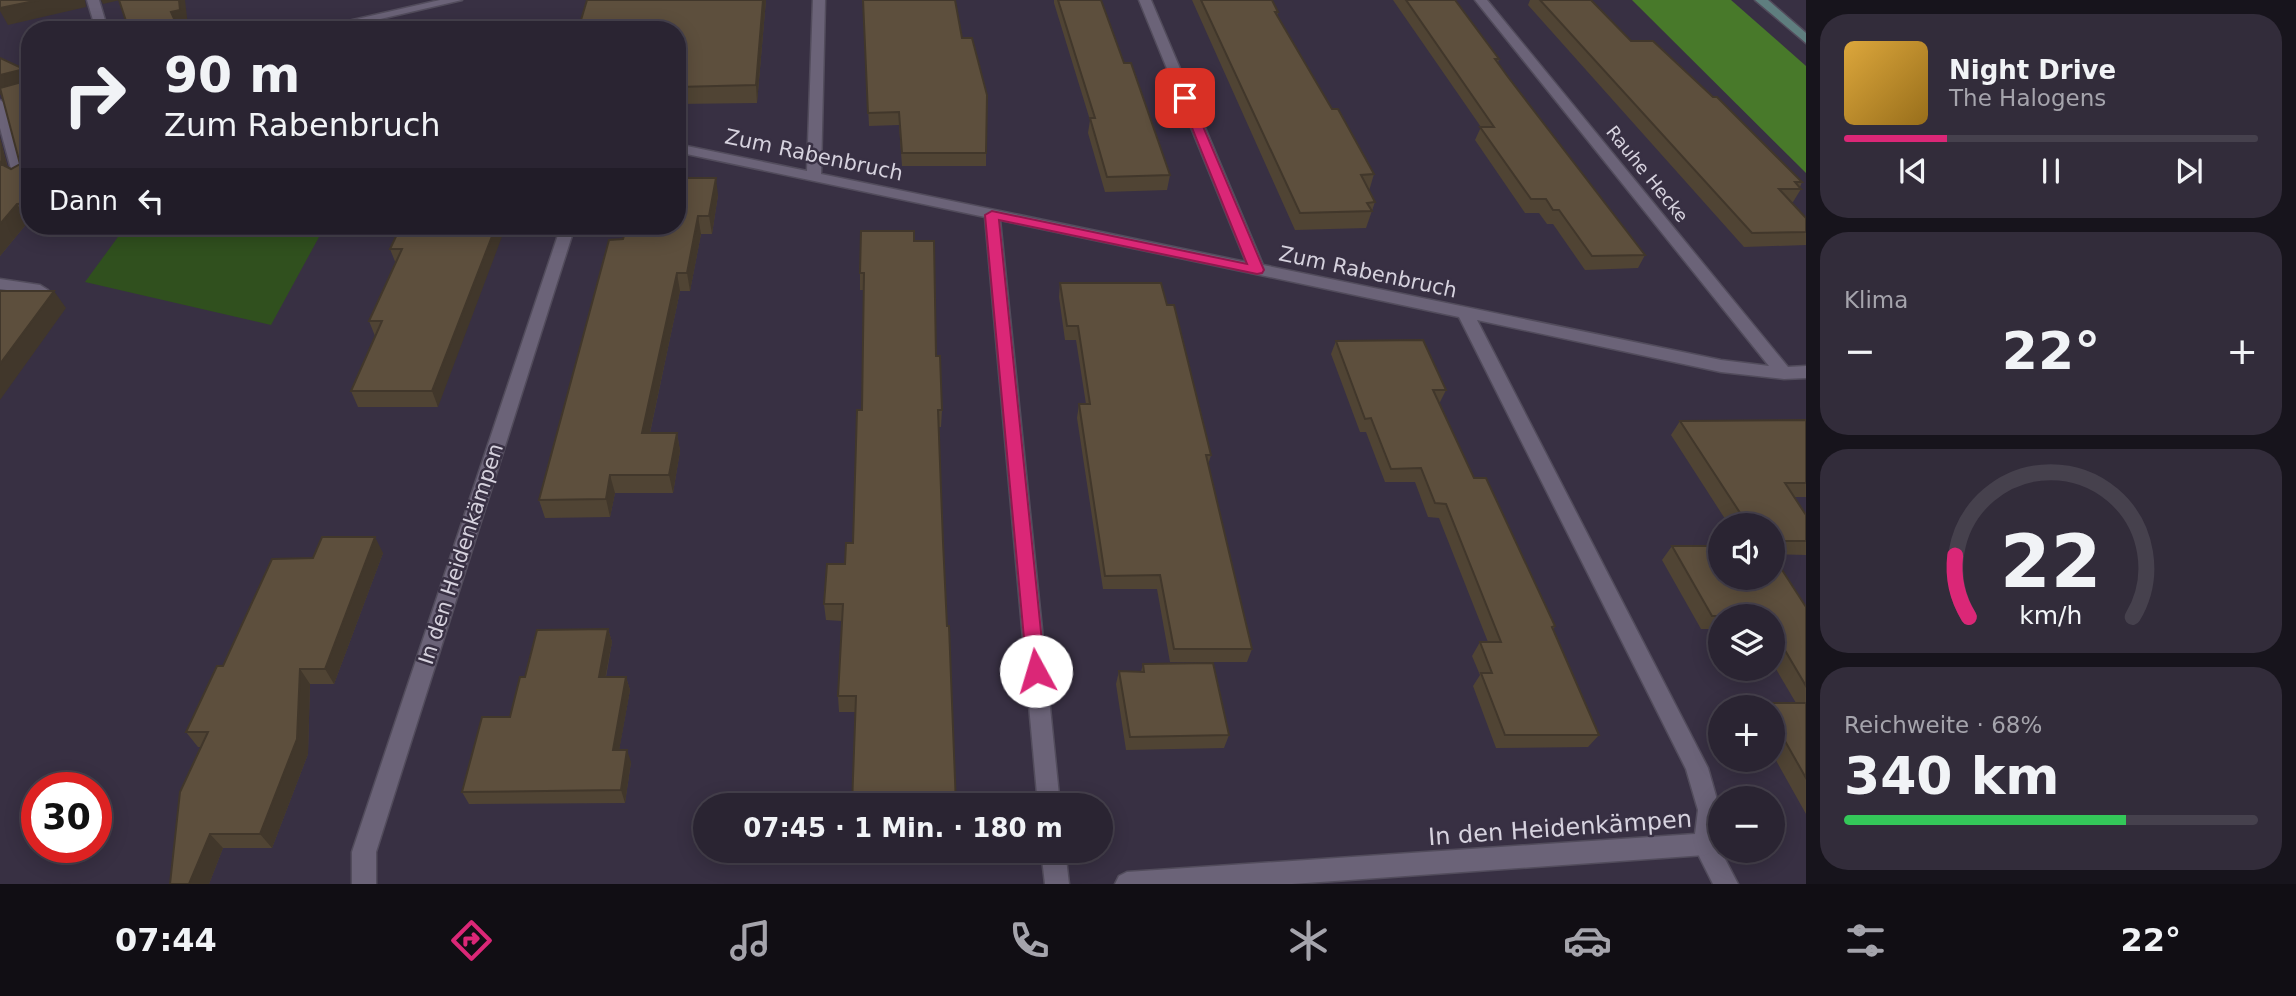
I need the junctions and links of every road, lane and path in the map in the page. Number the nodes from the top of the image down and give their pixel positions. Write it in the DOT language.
graph roads {
  1 [pos="93,0"];
  2 [pos="456,0"];
  3 [pos="819,0"];
  4 [pos="1144,0"];
  5 [pos="1480,0"];
  6 [pos="1761,0"];
  7 [pos="99,21"];
  8 [pos="357,21"];
  9 [pos="1806,39"];
  10 [pos="3,101"];
  11 [pos="686,150"];
  12 [pos="21,176"];
  13 [pos="814,177"];
  14 [pos="992,215"];
  15 [pos="565,235"];
  16 [pos="1257,270"];
  17 [pos="0,284"];
  18 [pos="40,289"];
  19 [pos="1466,314"];
  20 [pos="1806,372"];
  21 [pos="1783,373"];
  22 [pos="1048,793"];
  23 [pos="1705,844"];
  24 [pos="1055,863"];
  25 [pos="364,884"];
  26 [pos="1057,884"];
  27 [pos="1126,884"];
  28 [pos="1726,884"];
  1 -- 7 [label="street"];
  2 -- 8 [label="street"];
  3 -- 13 [label="street"];
  4 -- 16 [label="street"];
  5 -- 21 [label="street, Rauhe Hecke"];
  6 -- 9 [label="main road"];
  10 -- 12 [label="street"];
  11 -- 13 [label="street, Zum Rabenbruch"];
  13 -- 14 [label="street, Zum Rabenbruch"];
  14 -- 16 [label="street, Zum Rabenbruch"];
  14 -- 22 [label="street"];
  15 -- 25 [label="street, In den Heidenkämpen"];
  16 -- 19 [label="street, Zum Rabenbruch"];
  17 -- 18 [label="street"];
  19 -- 21 [label="street, Zum Rabenbruch"];
  19 -- 23 [label="street, In den Heidenkämpen"];
  20 -- 21 [label="street, Zum Rabenbruch"];
  23 -- 27 [label="street, In den Heidenkämpen"];
  23 -- 28 [label="street"];
  24 -- 26 [label="street"];
}
